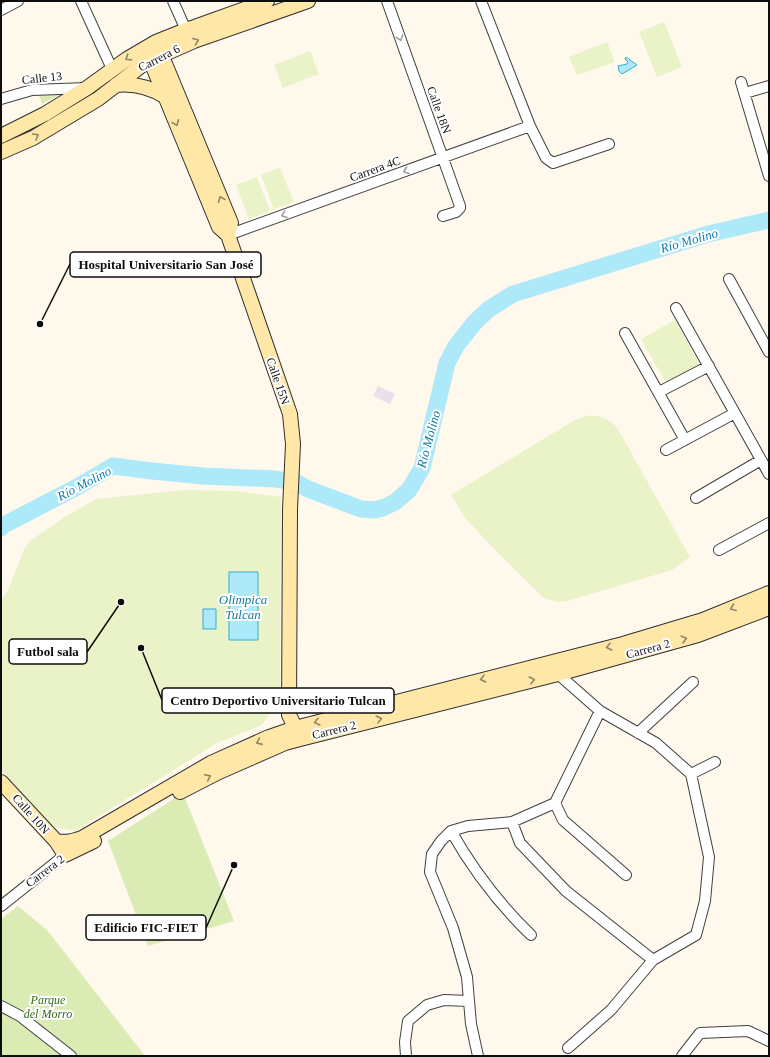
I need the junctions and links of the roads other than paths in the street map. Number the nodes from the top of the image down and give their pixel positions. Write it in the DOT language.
graph roads {
  1 [pos="18,1"];
  2 [pos="81,1"];
  3 [pos="173,1"];
  4 [pos="268,1"];
  5 [pos="308,1"];
  6 [pos="387,1"];
  7 [pos="481,1"];
  8 [pos="1,10"];
  9 [pos="186,30"];
  10 [pos="154,51"];
  11 [pos="112,69"];
  12 [pos="741,82"];
  13 [pos="116,85"];
  14 [pos="769,86"];
  15 [pos="87,88"];
  16 [pos="745,93"];
  17 [pos="166,97"];
  18 [pos="1,99"];
  19 [pos="530,126"];
  20 [pos="1,136"];
  21 [pos="609,144"];
  22 [pos="1,152"];
  23 [pos="443,158"];
  24 [pos="769,176"];
  25 [pos="443,216"];
  26 [pos="228,236"];
  27 [pos="729,279"];
  28 [pos="676,308"];
  29 [pos="625,333"];
  30 [pos="768,348"];
  31 [pos="709,366"];
  32 [pos="659,392"];
  33 [pos="735,413"];
  34 [pos="685,440"];
  35 [pos="666,450"];
  36 [pos="761,460"];
  37 [pos="769,474"];
  38 [pos="696,498"];
  39 [pos="769,522"];
  40 [pos="719,550"];
  41 [pos="769,593"];
  42 [pos="769,608"];
  43 [pos="558,674"];
  44 [pos="693,682"];
  45 [pos="600,711"];
  46 [pos="298,733"];
  47 [pos="638,733"];
  48 [pos="715,762"];
  49 [pos="691,774"];
  50 [pos="1,782"];
  51 [pos="555,803"];
  52 [pos="512,822"];
  53 [pos="451,831"];
  54 [pos="61,846"];
  55 [pos="626,875"];
  56 [pos="14,895"];
  57 [pos="1,896"];
  58 [pos="1,906"];
  59 [pos="531,935"];
  60 [pos="653,960"];
  61 [pos="469,1002"];
  62 [pos="1,1006"];
  63 [pos="769,1040"];
  64 [pos="568,1048"];
  65 [pos="71,1056"];
  66 [pos="406,1056"];
  67 [pos="478,1056"];
  68 [pos="682,1056"];
  1 -- 8 [label="street"];
  2 -- 11 [label="street"];
  3 -- 9 [label="street"];
  4 -- 9 [label="main road, Carrera 6"];
  10 -- 5 [label="main road, Carrera 6, one-way"];
  6 -- 23 [label="street, Calle 18N, one-way"];
  7 -- 19 [label="street"];
  9 -- 10 [label="main road, Carrera 6"];
  10 -- 11 [label="main road, Carrera 6, one-way"];
  10 -- 13 [label="main road, Carrera 6"];
  10 -- 17 [label="main road"];
  26 -- 10 [label="main road, Calle 15N, one-way"];
  11 -- 15 [label="main road, Carrera 6"];
  12 -- 16 [label="street"];
  13 -- 17 [label="main road"];
  22 -- 13 [label="main road, Carrera 6, one-way"];
  14 -- 16 [label="street"];
  15 -- 18 [label="street, Calle 13"];
  15 -- 20 [label="main road, Carrera 6"];
  16 -- 24 [label="street"];
  17 -- 26 [label="main road, one-way"];
  19 -- 21 [label="street"];
  19 -- 23 [label="street, Carrera 4C"];
  23 -- 25 [label="street, Calle 18N"];
  23 -- 26 [label="street, Carrera 4C, one-way"];
  26 -- 46 [label="main road, Calle 15N"];
  27 -- 30 [label="street"];
  28 -- 31 [label="street"];
  29 -- 32 [label="street"];
  31 -- 32 [label="street"];
  31 -- 33 [label="street"];
  32 -- 34 [label="street"];
  33 -- 34 [label="street"];
  33 -- 36 [label="street"];
  34 -- 35 [label="street"];
  36 -- 37 [label="street"];
  36 -- 38 [label="street"];
  39 -- 40 [label="street"];
  41 -- 46 [label="main road, Carrera 2, one-way"];
  43 -- 42 [label="main road, Carrera 2, one-way"];
  43 -- 45 [label="street"];
  46 -- 43 [label="main road, Carrera 2, one-way"];
  44 -- 47 [label="street"];
  45 -- 47 [label="street"];
  45 -- 51 [label="street"];
  46 -- 54 [label="main road, Carrera 2"];
  47 -- 49 [label="street"];
  48 -- 49 [label="street"];
  49 -- 60 [label="street"];
  50 -- 54 [label="main road, Calle 10N"];
  51 -- 52 [label="street"];
  51 -- 55 [label="street"];
  52 -- 53 [label="street"];
  52 -- 60 [label="street"];
  53 -- 59 [label="street"];
  53 -- 61 [label="street"];
  54 -- 56 [label="street, Carrera 2"];
  56 -- 57 [label="street"];
  56 -- 58 [label="street, Carrera 2"];
  60 -- 64 [label="street"];
  61 -- 66 [label="street"];
  61 -- 67 [label="street"];
  62 -- 65 [label="street"];
  63 -- 68 [label="street"];
}
